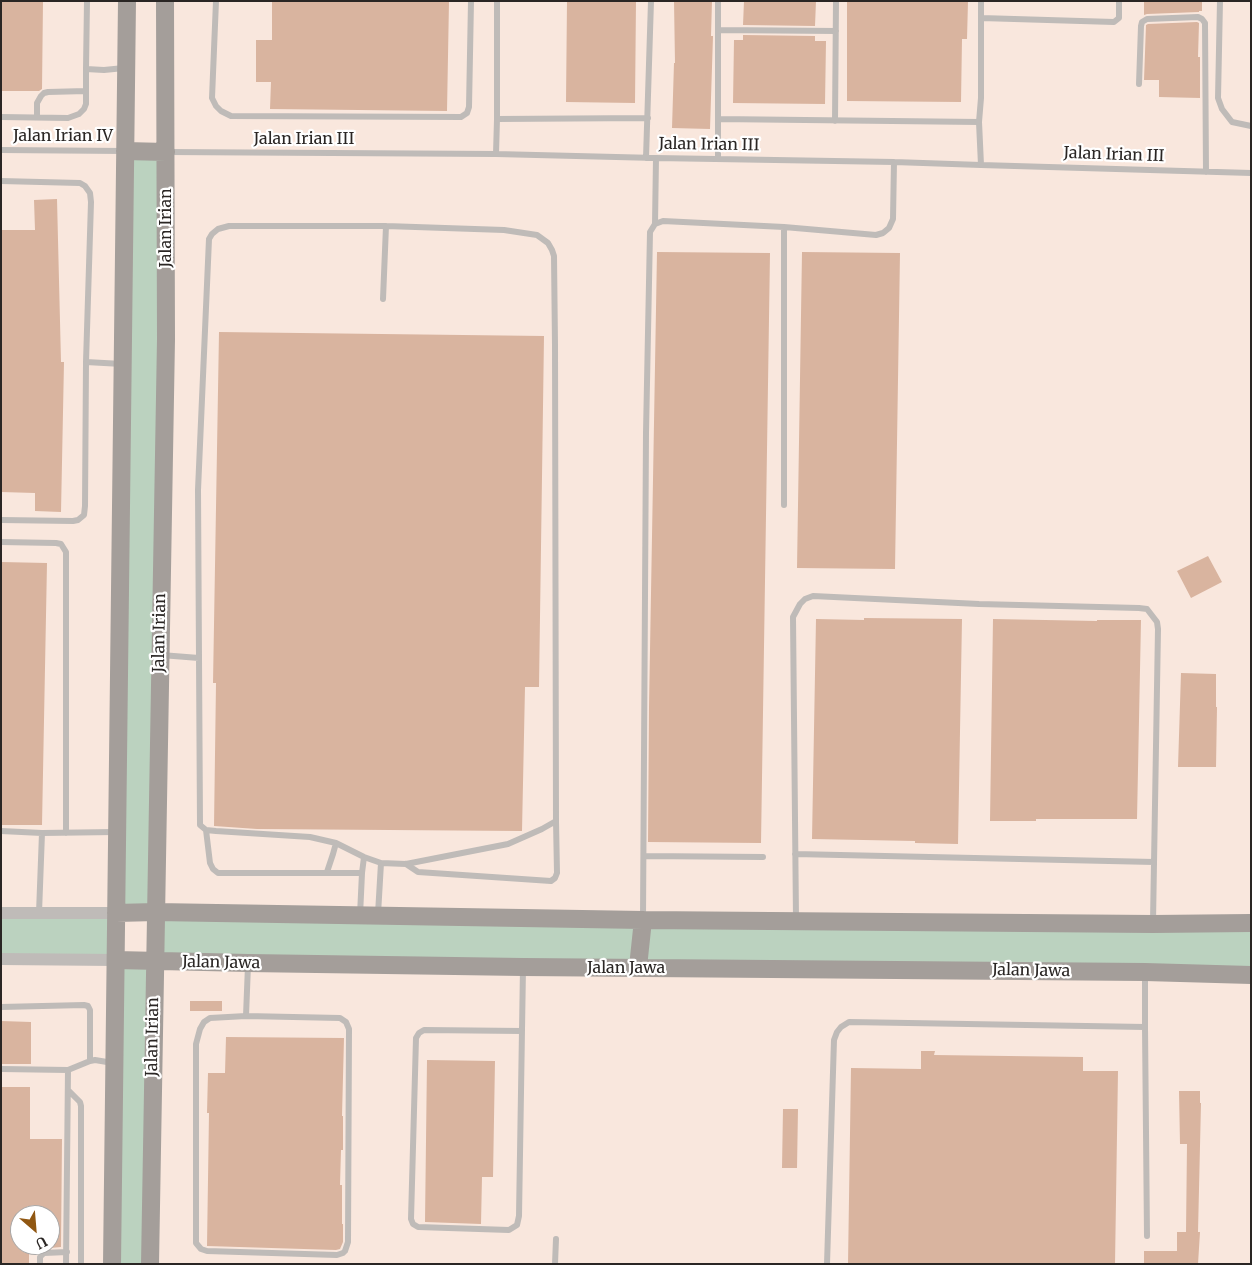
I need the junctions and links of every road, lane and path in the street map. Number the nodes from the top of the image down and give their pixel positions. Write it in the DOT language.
graph roads {
  1 [pos="87,1"];
  2 [pos="127,1"];
  3 [pos="164,1"];
  4 [pos="216,1"];
  5 [pos="471,1"];
  6 [pos="497,1"];
  7 [pos="651,1"];
  8 [pos="718,1"];
  9 [pos="836,1"];
  10 [pos="981,1"];
  11 [pos="1119,1"];
  12 [pos="1220,1"];
  13 [pos="981,18"];
  14 [pos="718,30"];
  15 [pos="836,31"];
  16 [pos="126,68"];
  17 [pos="86,69"];
  18 [pos="1138,84"];
  19 [pos="86,91"];
  20 [pos="1,117"];
  21 [pos="37,117"];
  22 [pos="648,118"];
  23 [pos="497,119"];
  24 [pos="718,119"];
  25 [pos="834,120"];
  26 [pos="979,122"];
  27 [pos="1251,126"];
  28 [pos="1,150"];
  29 [pos="125,151"];
  30 [pos="166,152"];
  31 [pos="496,154"];
  32 [pos="646,158"];
  33 [pos="656,158"];
  34 [pos="718,158"];
  35 [pos="894,162"];
  36 [pos="981,165"];
  37 [pos="1206,172"];
  38 [pos="1251,173"];
  39 [pos="1,181"];
  40 [pos="655,224"];
  41 [pos="386,226"];
  42 [pos="784,228"];
  43 [pos="384,299"];
  44 [pos="86,362"];
  45 [pos="123,364"];
  46 [pos="784,505"];
  47 [pos="1,520"];
  48 [pos="1,542"];
  49 [pos="160,655"];
  50 [pos="199,658"];
  51 [pos="556,821"];
  52 [pos="206,830"];
  53 [pos="1,832"];
  54 [pos="117,832"];
  55 [pos="42,833"];
  56 [pos="66,833"];
  57 [pos="336,843"];
  58 [pos="795,854"];
  59 [pos="644,856"];
  60 [pos="364,857"];
  61 [pos="763,857"];
  62 [pos="1154,862"];
  63 [pos="381,863"];
  64 [pos="406,864"];
  65 [pos="327,872"];
  66 [pos="362,873"];
  67 [pos="156,912"];
  68 [pos="1,913"];
  69 [pos="116,913"];
  70 [pos="39,914"];
  71 [pos="360,916"];
  72 [pos="378,916"];
  73 [pos="643,920"];
  74 [pos="796,920"];
  75 [pos="1251,923"];
  76 [pos="1154,924"];
  77 [pos="1,959"];
  78 [pos="116,960"];
  79 [pos="154,961"];
  80 [pos="248,963"];
  81 [pos="523,967"];
  82 [pos="638,968"];
  83 [pos="1145,972"];
  84 [pos="1251,975"];
  85 [pos="1,1007"];
  86 [pos="246,1016"];
  87 [pos="1144,1027"];
  88 [pos="522,1031"];
  89 [pos="90,1061"];
  90 [pos="115,1064"];
  91 [pos="1,1069"];
  92 [pos="68,1070"];
  93 [pos="68,1090"];
  94 [pos="1147,1236"];
  95 [pos="556,1239"];
  96 [pos="66,1252"];
  97 [pos="40,1264"];
  98 [pos="66,1264"];
  99 [pos="81,1264"];
  100 [pos="112,1264"];
  101 [pos="150,1264"];
  102 [pos="555,1264"];
  103 [pos="827,1264"];
  1 -- 17 [label="lane"];
  2 -- 16 [label="street"];
  3 -- 30 [label="street, Jalan Irian"];
  4 -- 5 [label="lane"];
  6 -- 23 [label="lane"];
  7 -- 22 [label="lane"];
  8 -- 14 [label="lane"];
  9 -- 15 [label="lane"];
  10 -- 13 [label="lane"];
  11 -- 13 [label="lane"];
  12 -- 27 [label="lane"];
  13 -- 26 [label="lane"];
  14 -- 15 [label="lane"];
  14 -- 24 [label="lane"];
  15 -- 25 [label="lane"];
  16 -- 17 [label="lane"];
  16 -- 29 [label="street"];
  17 -- 19 [label="lane"];
  18 -- 37 [label="lane"];
  19 -- 21 [label="lane"];
  19 -- 21 [label="lane"];
  20 -- 21 [label="lane"];
  22 -- 23 [label="lane"];
  22 -- 32 [label="lane"];
  23 -- 31 [label="lane"];
  24 -- 25 [label="lane"];
  24 -- 34 [label="lane"];
  25 -- 26 [label="lane"];
  26 -- 36 [label="lane"];
  28 -- 29 [label="lane, Jalan Irian IV"];
  29 -- 30 [label="street"];
  29 -- 45 [label="street"];
  30 -- 31 [label="lane, Jalan Irian III"];
  30 -- 49 [label="street, Jalan Irian"];
  31 -- 32 [label="lane, Jalan Irian III"];
  32 -- 33 [label="lane, Jalan Irian III"];
  33 -- 34 [label="lane, Jalan Irian III"];
  33 -- 40 [label="lane"];
  34 -- 35 [label="lane, Jalan Irian III"];
  35 -- 36 [label="lane, Jalan Irian III"];
  35 -- 42 [label="lane"];
  36 -- 37 [label="lane, Jalan Irian III"];
  37 -- 38 [label="lane, Jalan Irian III"];
  39 -- 44 [label="lane"];
  40 -- 42 [label="lane"];
  40 -- 59 [label="lane"];
  41 -- 43 [label="lane"];
  41 -- 50 [label="lane"];
  41 -- 51 [label="lane"];
  42 -- 46 [label="lane"];
  44 -- 45 [label="lane"];
  44 -- 47 [label="lane"];
  45 -- 54 [label="street"];
  48 -- 56 [label="lane"];
  49 -- 50 [label="lane"];
  49 -- 67 [label="street, Jalan Irian"];
  50 -- 52 [label="lane"];
  51 -- 64 [label="lane"];
  51 -- 64 [label="lane"];
  52 -- 57 [label="lane"];
  52 -- 65 [label="lane"];
  53 -- 55 [label="lane"];
  54 -- 56 [label="lane"];
  54 -- 69 [label="street"];
  55 -- 56 [label="lane"];
  55 -- 70 [label="lane"];
  57 -- 60 [label="lane"];
  57 -- 65 [label="lane"];
  58 -- 62 [label="lane"];
  58 -- 62 [label="lane"];
  58 -- 74 [label="lane"];
  59 -- 61 [label="lane"];
  59 -- 73 [label="lane"];
  60 -- 63 [label="lane"];
  60 -- 66 [label="lane"];
  62 -- 76 [label="lane"];
  63 -- 64 [label="lane"];
  63 -- 72 [label="lane"];
  65 -- 66 [label="lane"];
  66 -- 71 [label="lane"];
  67 -- 69 [label="street"];
  67 -- 71 [label="street"];
  67 -- 79 [label="street, Jalan Irian"];
  68 -- 70 [label="street"];
  69 -- 70 [label="street"];
  69 -- 78 [label="street"];
  71 -- 72 [label="street"];
  72 -- 73 [label="street"];
  73 -- 74 [label="street"];
  73 -- 82 [label="street"];
  74 -- 76 [label="street"];
  75 -- 76 [label="street"];
  77 -- 78 [label="street, Jalan Jawa"];
  78 -- 79 [label="street, Jalan Jawa"];
  78 -- 90 [label="street"];
  79 -- 80 [label="street, Jalan Jawa"];
  79 -- 101 [label="street, Jalan Irian"];
  80 -- 81 [label="street, Jalan Jawa"];
  80 -- 86 [label="lane"];
  81 -- 82 [label="street, Jalan Jawa"];
  81 -- 88 [label="lane"];
  82 -- 83 [label="street, Jalan Jawa"];
  83 -- 84 [label="street, Jalan Jawa"];
  83 -- 87 [label="lane"];
  85 -- 89 [label="lane"];
  86 -- 86 [label="lane"];
  87 -- 94 [label="lane"];
  87 -- 103 [label="lane"];
  88 -- 88 [label="lane"];
  89 -- 90 [label="lane"];
  89 -- 92 [label="lane"];
  90 -- 100 [label="street"];
  91 -- 92 [label="lane"];
  92 -- 93 [label="lane"];
  93 -- 96 [label="lane"];
  93 -- 99 [label="lane"];
  95 -- 102 [label="lane"];
  96 -- 97 [label="lane"];
  96 -- 98 [label="lane"];
}
